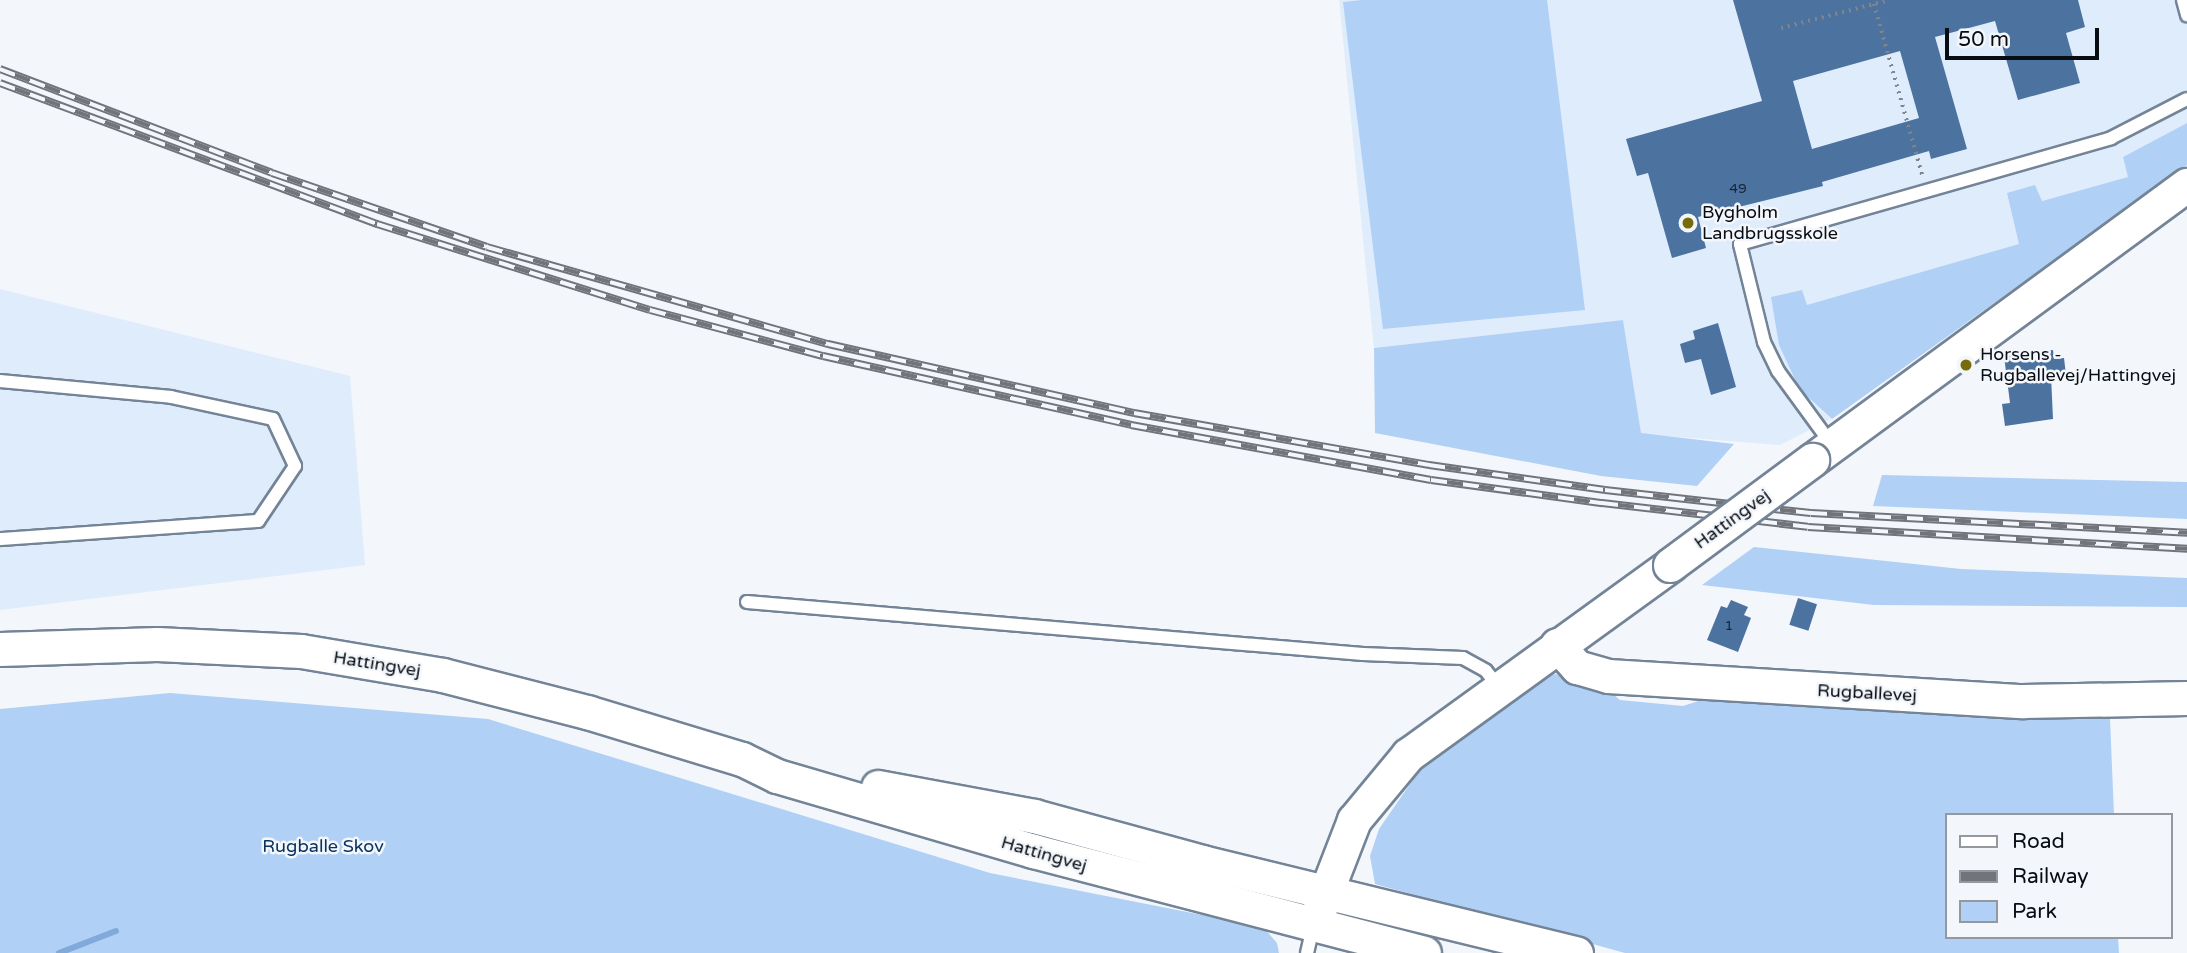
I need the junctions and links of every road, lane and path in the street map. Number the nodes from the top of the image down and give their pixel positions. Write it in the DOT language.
graph roads {
  1 [pos="1889,0"];
  2 [pos="2183,0"];
  3 [pos="1874,4"];
  4 [pos="2187,15"];
  5 [pos="1781,29"];
  6 [pos="2187,99"];
  7 [pos="2187,186"];
  8 [pos="1927,190"];
  9 [pos="0,381"];
  10 [pos="1822,452"];
  11 [pos="0,539"];
  12 [pos="747,602"];
  13 [pos="1557,645"];
  14 [pos="0,649"];
  15 [pos="1498,686"];
  16 [pos="2187,698"];
  17 [pos="742,759"];
  18 [pos="1032,851"];
  19 [pos="1324,892"];
  20 [pos="1310,940"];
  21 [pos="1424,953"];
  22 [pos="1576,953"];
  1 -- 3 [label="path"];
  2 -- 4 [label="lane"];
  3 -- 5 [label="path"];
  3 -- 8 [label="path"];
  6 -- 8 [label="lane"];
  7 -- 10 [label="street, Hattingvej"];
  8 -- 10 [label="lane"];
  9 -- 11 [label="lane"];
  10 -- 13 [label="street, Hattingvej, bridge"];
  12 -- 15 [label="lane"];
  13 -- 15 [label="street, Hattingvej"];
  13 -- 16 [label="street, Rugballevej"];
  14 -- 17 [label="street, Hattingvej"];
  15 -- 19 [label="street, Hattingvej"];
  17 -- 18 [label="street, Hattingvej"];
  17 -- 19 [label="street, Hattingvej"];
  18 -- 19 [label="street"];
  18 -- 20 [label="street, Hattingvej"];
  19 -- 20 [label="street, Hattingvej"];
  19 -- 22 [label="street, Hattingvej"];
  20 -- 21 [label="street"];
}
